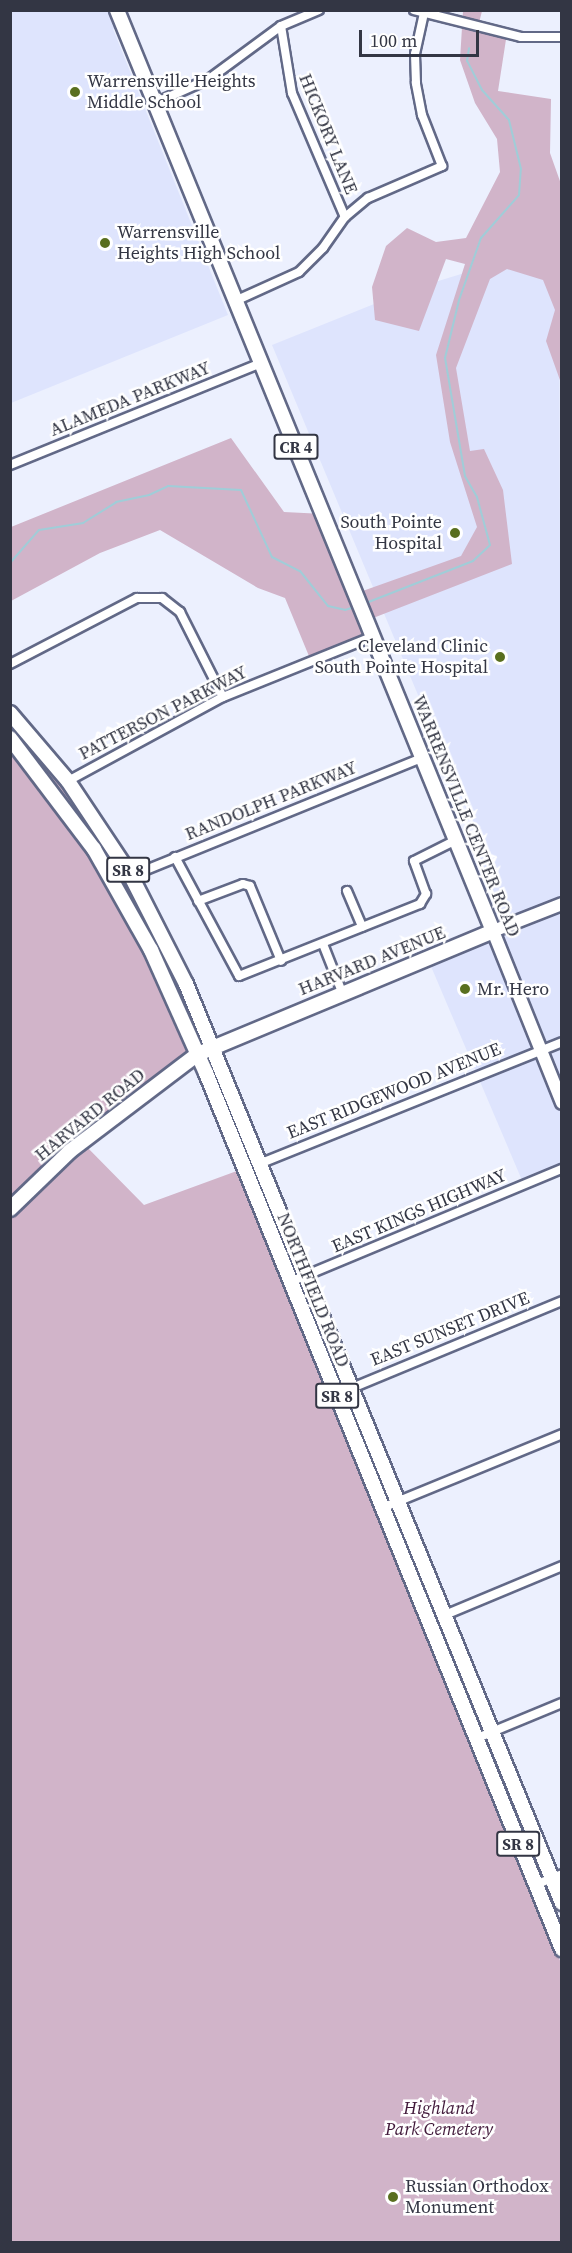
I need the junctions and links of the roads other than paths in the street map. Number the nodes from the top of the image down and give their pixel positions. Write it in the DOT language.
graph roads {
  1 [pos="117,10"];
  2 [pos="319,10"];
  3 [pos="414,10"];
  4 [pos="424,13"];
  5 [pos="281,26"];
  6 [pos="561,37"];
  7 [pos="155,103"];
  8 [pos="345,217"];
  9 [pos="235,301"];
  10 [pos="261,363"];
  11 [pos="10,465"];
  12 [pos="374,636"];
  13 [pos="10,664"];
  14 [pos="223,697"];
  15 [pos="10,713"];
  16 [pos="10,738"];
  17 [pos="424,757"];
  18 [pos="68,781"];
  19 [pos="458,839"];
  20 [pos="175,857"];
  21 [pos="131,876"];
  22 [pos="347,891"];
  23 [pos="198,901"];
  24 [pos="561,904"];
  25 [pos="362,927"];
  26 [pos="493,931"];
  27 [pos="323,944"];
  28 [pos="281,961"];
  29 [pos="342,993"];
  30 [pos="561,1042"];
  31 [pos="213,1046"];
  32 [pos="541,1049"];
  33 [pos="198,1054"];
  34 [pos="561,1103"];
  35 [pos="260,1164"];
  36 [pos="561,1169"];
  37 [pos="10,1209"];
  38 [pos="305,1276"];
  39 [pos="290,1282"];
  40 [pos="561,1301"];
  41 [pos="352,1388"];
  42 [pos="561,1434"];
  43 [pos="398,1501"];
  44 [pos="382,1508"];
  45 [pos="561,1566"];
  46 [pos="445,1615"];
  47 [pos="561,1703"];
  48 [pos="492,1732"];
  49 [pos="475,1739"];
  50 [pos="556,1876"];
  51 [pos="535,1885"];
  52 [pos="561,1903"];
  53 [pos="561,1949"];
  1 -- 7 [label="main road, WARRENSVILLE CENTER ROAD / CR 4"];
  2 -- 5 [label="street"];
  3 -- 4 [label="street"];
  4 -- 6 [label="street"];
  4 -- 8 [label="street"];
  5 -- 7 [label="street"];
  5 -- 8 [label="street, HICKORY LANE"];
  7 -- 9 [label="main road, WARRENSVILLE CENTER ROAD / CR 4"];
  8 -- 9 [label="street"];
  9 -- 10 [label="main road, WARRENSVILLE CENTER ROAD / CR 4"];
  10 -- 11 [label="street, ALAMEDA PARKWAY"];
  10 -- 12 [label="main road, WARRENSVILLE CENTER ROAD / CR 4"];
  12 -- 14 [label="street, PATTERSON PARKWAY"];
  12 -- 17 [label="main road, WARRENSVILLE CENTER ROAD / CR 4"];
  13 -- 14 [label="street"];
  14 -- 18 [label="street, PATTERSON PARKWAY"];
  15 -- 18 [label="main road, NORTHFIELD ROAD / SR 8"];
  16 -- 33 [label="main road, NORTHFIELD ROAD / SR 8"];
  17 -- 19 [label="main road, WARRENSVILLE CENTER ROAD / CR 4"];
  17 -- 20 [label="street, RANDOLPH PARKWAY"];
  18 -- 21 [label="main road, NORTHFIELD ROAD / SR 8"];
  19 -- 25 [label="street"];
  19 -- 26 [label="main road, WARRENSVILLE CENTER ROAD / CR 4"];
  20 -- 21 [label="street, RANDOLPH PARKWAY"];
  20 -- 23 [label="street"];
  21 -- 31 [label="main road, NORTHFIELD ROAD / SR 8"];
  22 -- 25 [label="street"];
  23 -- 28 [label="street"];
  23 -- 28 [label="street"];
  24 -- 26 [label="main road, HARVARD AVENUE"];
  25 -- 27 [label="street"];
  26 -- 29 [label="main road, HARVARD AVENUE"];
  26 -- 32 [label="main road, WARRENSVILLE CENTER ROAD / CR 4"];
  27 -- 28 [label="street"];
  27 -- 29 [label="street"];
  29 -- 31 [label="main road, HARVARD AVENUE"];
  30 -- 32 [label="street, EAST RIDGEWOOD AVENUE"];
  31 -- 33 [label="main road, HARVARD AVENUE"];
  31 -- 35 [label="main road, NORTHFIELD ROAD / SR 8"];
  32 -- 34 [label="main road, WARRENSVILLE CENTER ROAD / CR 4"];
  32 -- 35 [label="street, EAST RIDGEWOOD AVENUE"];
  33 -- 37 [label="main road, HARVARD ROAD"];
  33 -- 39 [label="main road, NORTHFIELD ROAD / SR 8"];
  35 -- 38 [label="main road, NORTHFIELD ROAD / SR 8"];
  36 -- 38 [label="street, EAST KINGS HIGHWAY"];
  38 -- 39 [label="street, EAST KINGS HIGHWAY"];
  38 -- 41 [label="main road, NORTHFIELD ROAD / SR 8"];
  39 -- 44 [label="main road, NORTHFIELD ROAD / SR 8"];
  40 -- 41 [label="street, EAST SUNSET DRIVE"];
  41 -- 43 [label="main road, NORTHFIELD ROAD / SR 8"];
  42 -- 43 [label="street"];
  43 -- 44 [label="street"];
  43 -- 46 [label="main road, NORTHFIELD ROAD / SR 8"];
  44 -- 49 [label="main road, NORTHFIELD ROAD / SR 8"];
  45 -- 46 [label="street"];
  46 -- 48 [label="main road, NORTHFIELD ROAD / SR 8"];
  47 -- 48 [label="street"];
  48 -- 49 [label="street"];
  48 -- 50 [label="main road, NORTHFIELD ROAD / SR 8"];
  49 -- 51 [label="main road, NORTHFIELD ROAD / SR 8"];
  50 -- 51 [label="street"];
  50 -- 52 [label="main road, NORTHFIELD ROAD / SR 8"];
  51 -- 53 [label="main road, NORTHFIELD ROAD / SR 8"];
}
